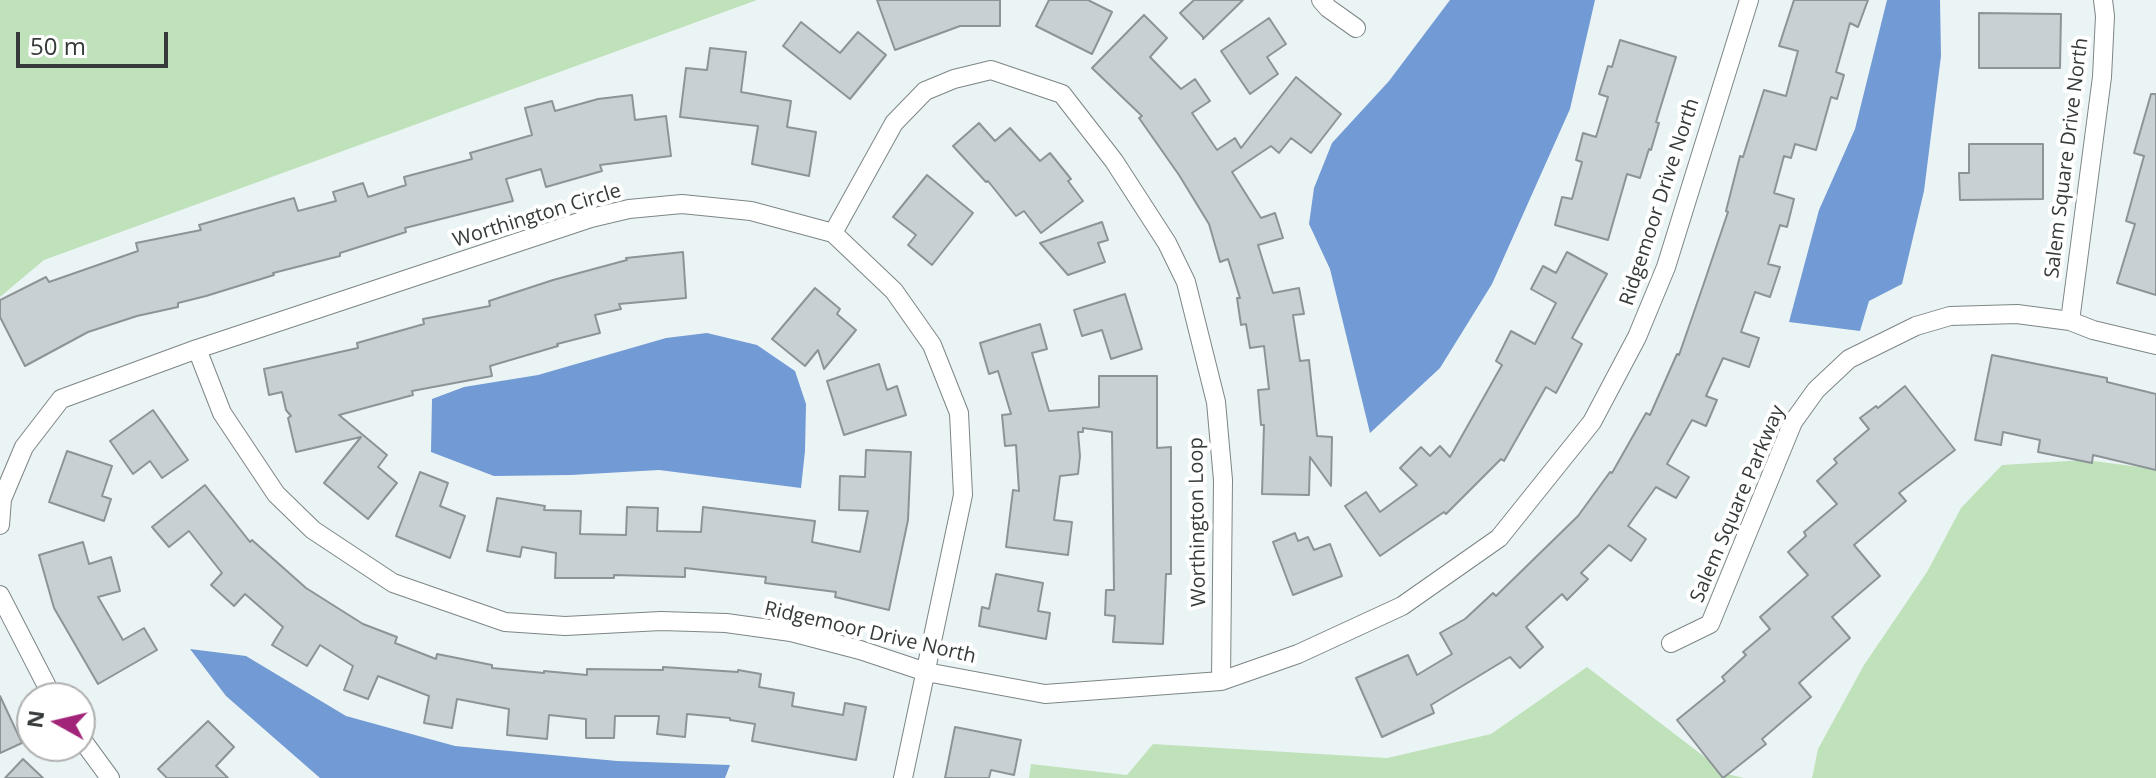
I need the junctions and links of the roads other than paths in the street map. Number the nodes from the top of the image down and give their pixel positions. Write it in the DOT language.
graph roads {
  1 [pos="1321,0"];
  2 [pos="1749,0"];
  3 [pos="2103,0"];
  4 [pos="1356,28"];
  5 [pos="833,233"];
  6 [pos="2070,321"];
  7 [pos="2156,345"];
  8 [pos="197,349"];
  9 [pos="0,525"];
  10 [pos="0,595"];
  11 [pos="1671,643"];
  12 [pos="926,672"];
  13 [pos="1221,681"];
  14 [pos="45,682"];
  15 [pos="96,759"];
  16 [pos="110,778"];
  17 [pos="903,778"];
  1 -- 4 [label="street"];
  2 -- 13 [label="street, Ridgemoor Drive North"];
  3 -- 6 [label="street, Salem Square Drive North"];
  5 -- 8 [label="street, Worthington Circle"];
  5 -- 12 [label="street, Worthington Circle"];
  5 -- 13 [label="street, Worthington Loop"];
  6 -- 7 [label="street, Salem Square Parkway"];
  6 -- 11 [label="street, Salem Square Parkway"];
  8 -- 9 [label="street, Worthington Circle"];
  8 -- 12 [label="street, Ridgemoor Drive North"];
  10 -- 14 [label="street"];
  12 -- 13 [label="street, Ridgemoor Drive North"];
  12 -- 17 [label="street, Worthington Circle"];
  15 -- 16 [label="street"];
}
